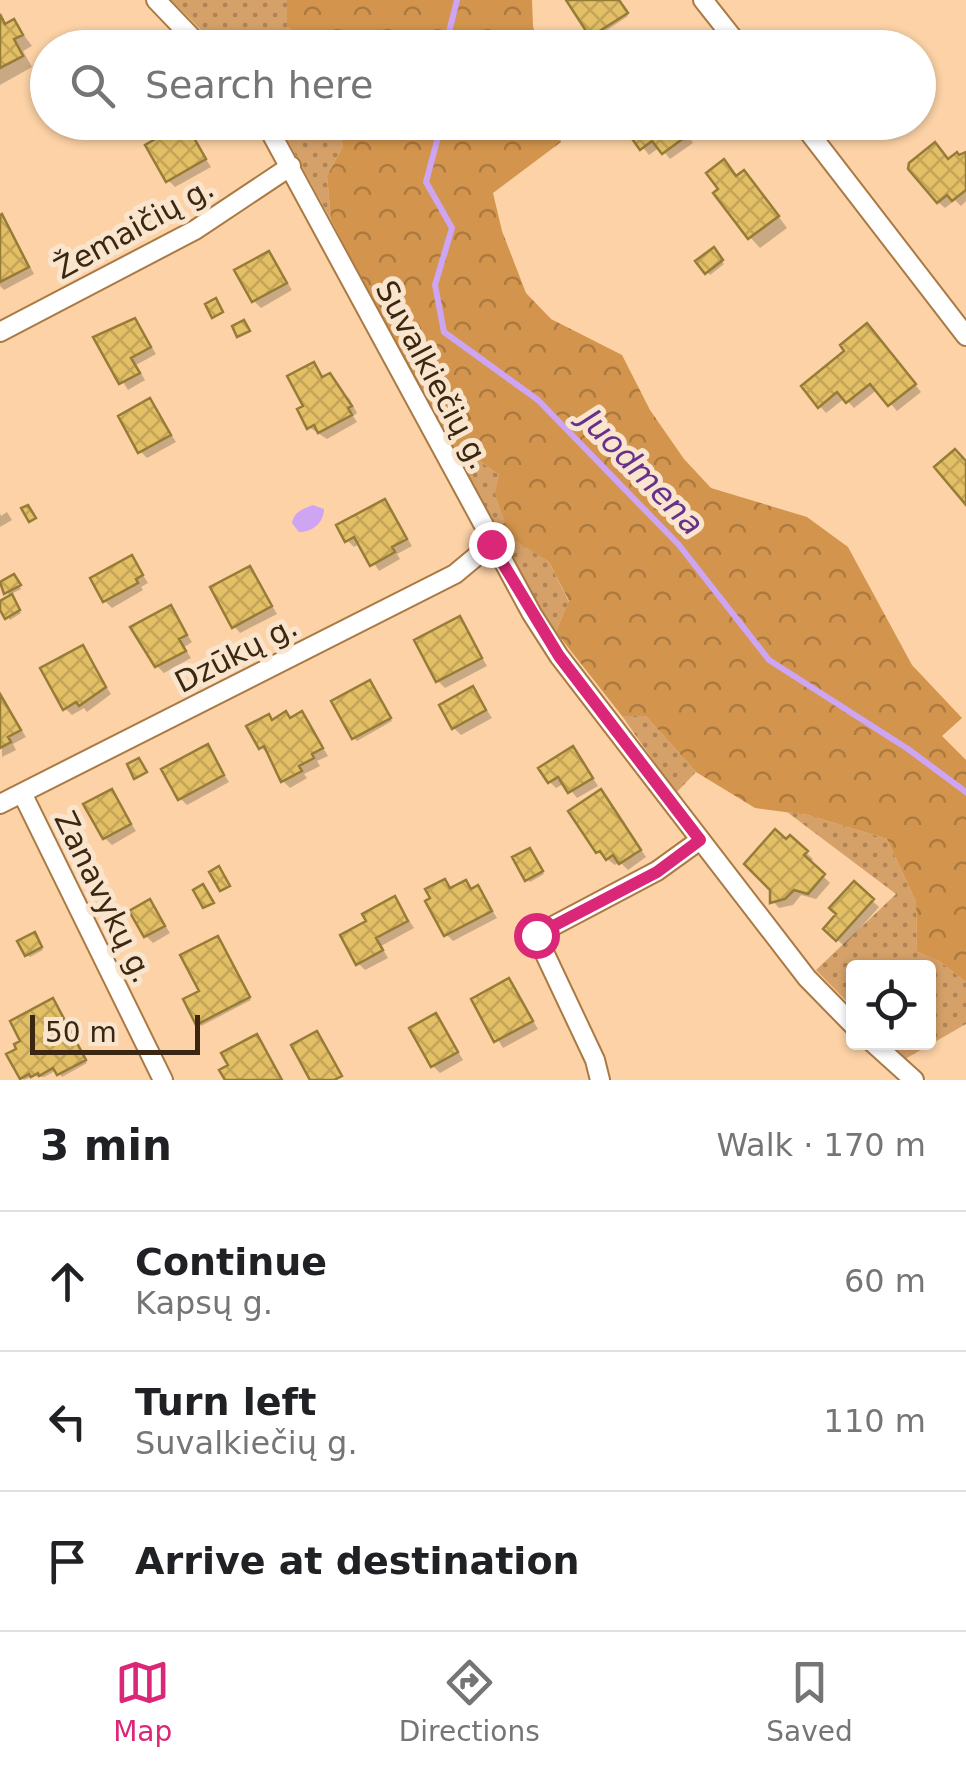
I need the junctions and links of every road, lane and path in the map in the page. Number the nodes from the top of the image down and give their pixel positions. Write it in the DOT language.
graph roads {
  1 [pos="156,0"];
  2 [pos="703,0"];
  3 [pos="185,30"];
  4 [pos="727,30"];
  5 [pos="276,140"];
  6 [pos="815,140"];
  7 [pos="291,166"];
  8 [pos="0,332"];
  9 [pos="966,336"];
  10 [pos="491,544"];
  11 [pos="22,793"];
  12 [pos="0,804"];
  13 [pos="700,840"];
  14 [pos="846,1018"];
  15 [pos="881,1050"];
  16 [pos="163,1080"];
  17 [pos="600,1080"];
  18 [pos="914,1080"];
  1 -- 3 [label="street"];
  2 -- 4 [label="street"];
  5 -- 7 [label="street, Suvalkiečių g."];
  6 -- 9 [label="street"];
  7 -- 8 [label="street, Žemaičių g."];
  7 -- 10 [label="street, Suvalkiečių g."];
  10 -- 11 [label="street, Dzūkų g."];
  10 -- 13 [label="street, Suvalkiečių g."];
  11 -- 12 [label="street, Dzūkų g."];
  11 -- 16 [label="street, Zanavykų g."];
  13 -- 14 [label="street, Suvalkiečių g."];
  13 -- 17 [label="street"];
  15 -- 18 [label="street"];
}
